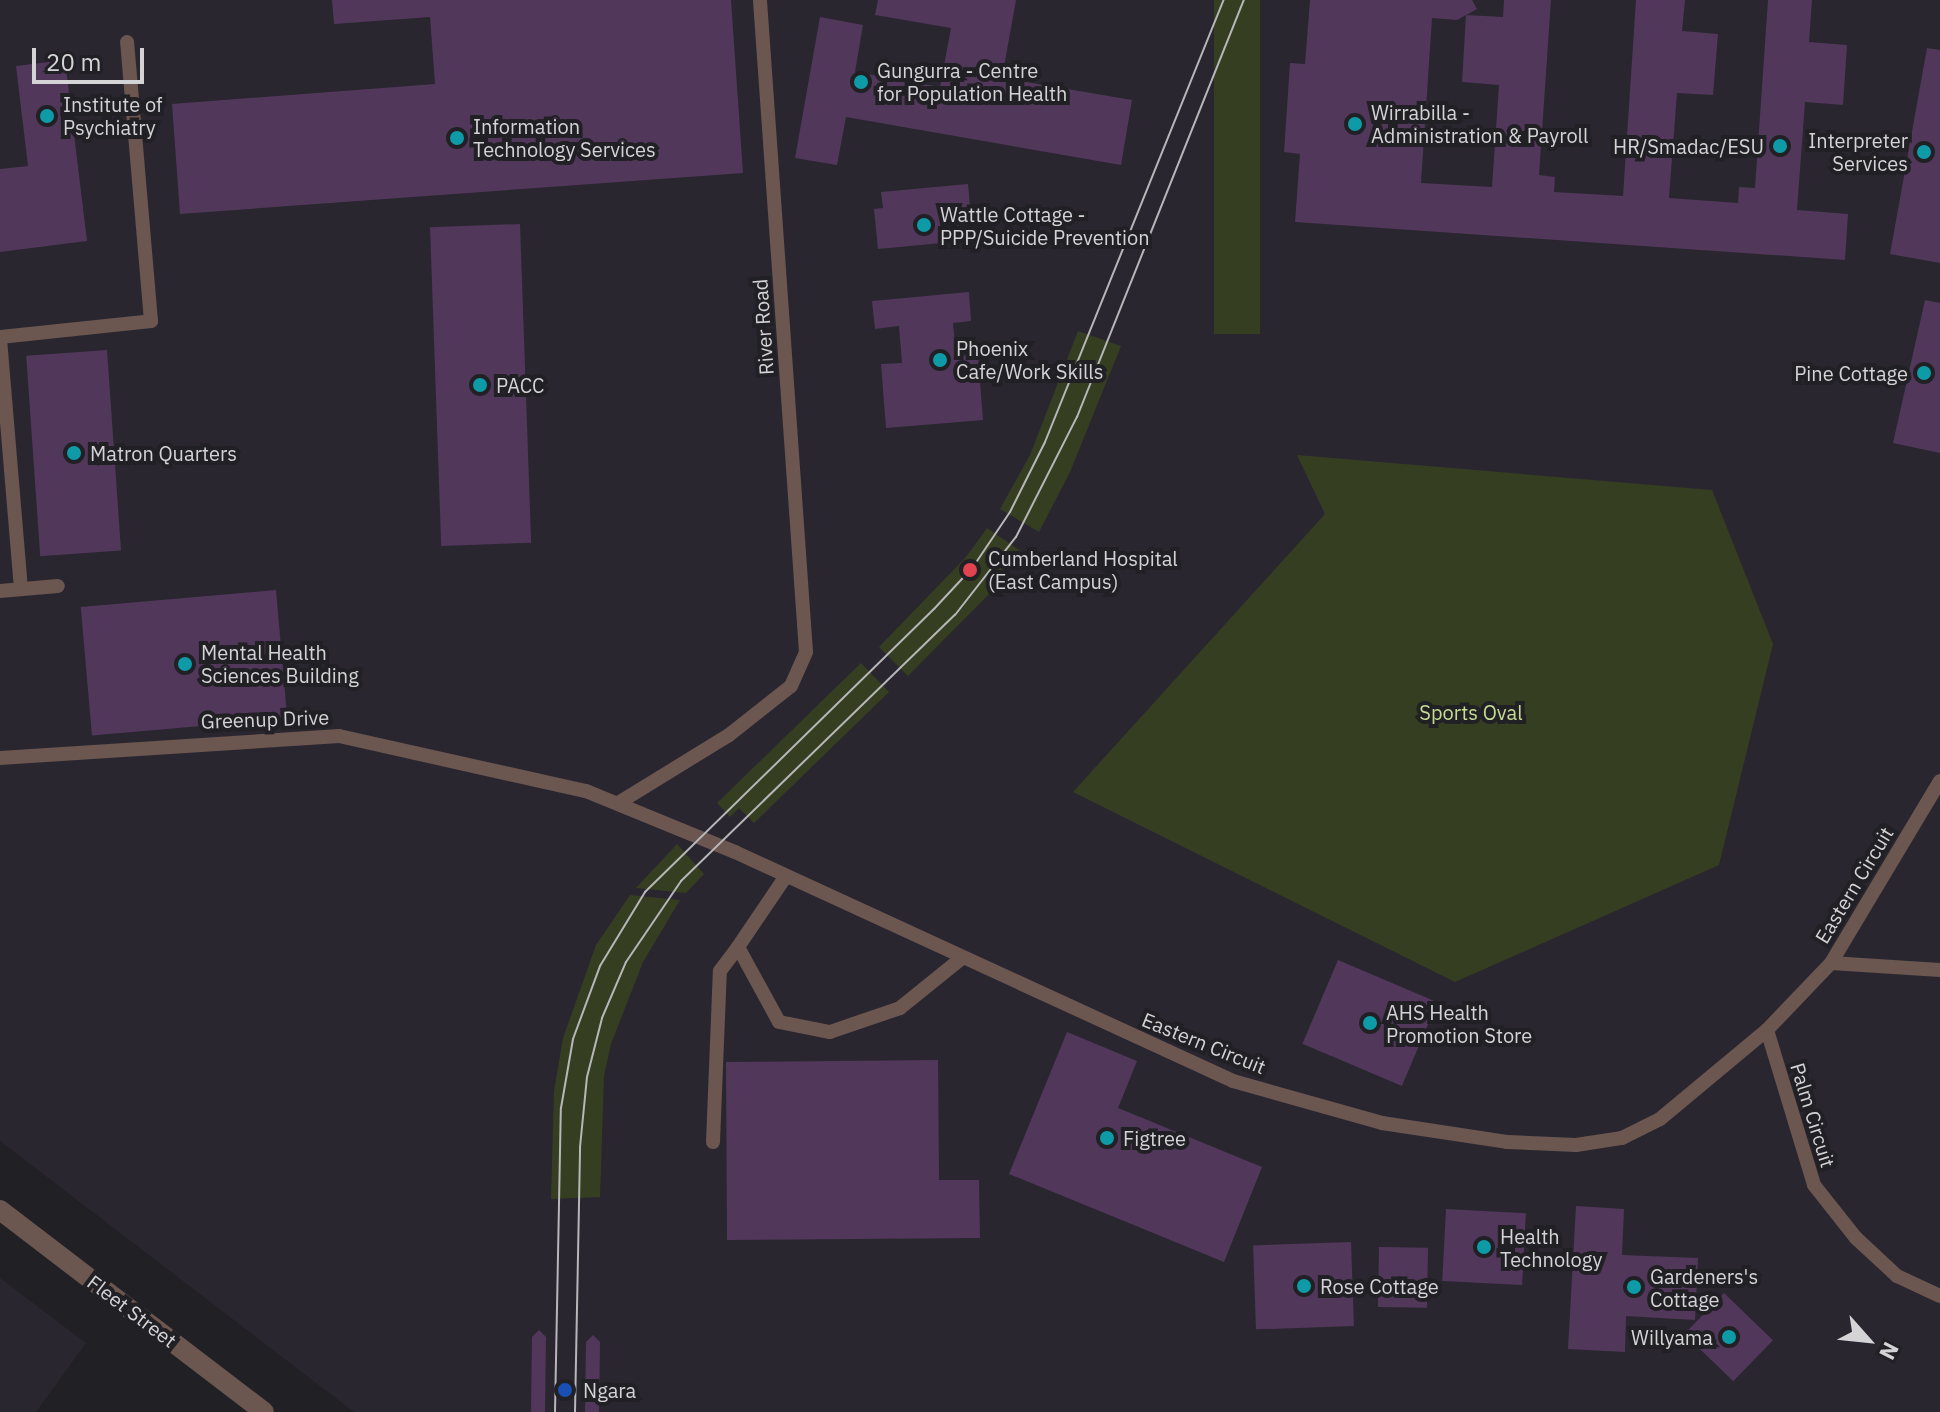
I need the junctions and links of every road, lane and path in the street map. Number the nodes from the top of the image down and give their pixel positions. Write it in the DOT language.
graph roads {
  1 [pos="760,0"];
  2 [pos="127,42"];
  3 [pos="58,586"];
  4 [pos="21,589"];
  5 [pos="0,591"];
  6 [pos="0,758"];
  7 [pos="1940,781"];
  8 [pos="620,802"];
  9 [pos="786,876"];
  10 [pos="738,947"];
  11 [pos="962,958"];
  12 [pos="1831,963"];
  13 [pos="1940,970"];
  14 [pos="1767,1030"];
  15 [pos="713,1142"];
  16 [pos="0,1210"];
  17 [pos="1940,1296"];
  18 [pos="264,1412"];
  1 -- 8 [label="lane, River Road"];
  2 -- 4 [label="lane"];
  3 -- 4 [label="lane"];
  4 -- 5 [label="lane"];
  6 -- 8 [label="lane, Greenup Drive"];
  7 -- 12 [label="lane, Eastern Circuit"];
  8 -- 9 [label="lane, Eastern Circuit"];
  9 -- 10 [label="lane"];
  9 -- 11 [label="lane, Eastern Circuit"];
  10 -- 11 [label="lane"];
  10 -- 15 [label="lane"];
  11 -- 14 [label="lane, Eastern Circuit"];
  12 -- 13 [label="lane"];
  12 -- 14 [label="lane, Eastern Circuit"];
  14 -- 17 [label="lane, Palm Circuit"];
  16 -- 18 [label="street, Fleet Street"];
}
